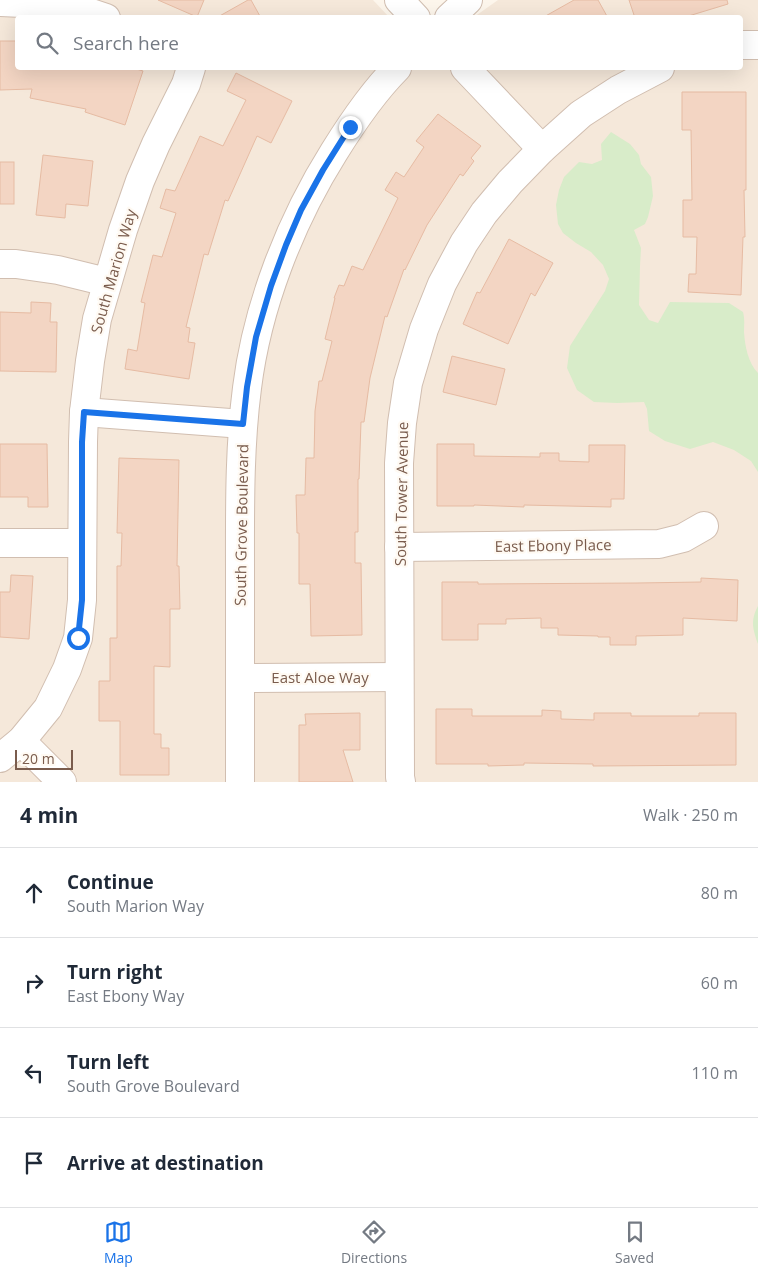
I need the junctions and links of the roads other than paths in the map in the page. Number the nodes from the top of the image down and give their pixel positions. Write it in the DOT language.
graph roads {
  1 [pos="399,0"];
  2 [pos="468,0"];
  3 [pos="0,2"];
  4 [pos="97,15"];
  5 [pos="413,15"];
  6 [pos="452,15"];
  7 [pos="743,45"];
  8 [pos="758,45"];
  9 [pos="190,70"];
  10 [pos="395,70"];
  11 [pos="467,70"];
  12 [pos="656,70"];
  13 [pos="542,150"];
  14 [pos="0,264"];
  15 [pos="107,282"];
  16 [pos="84,412"];
  17 [pos="243,424"];
  18 [pos="704,526"];
  19 [pos="82,542"];
  20 [pos="0,543"];
  21 [pos="399,547"];
  22 [pos="399,677"];
  23 [pos="240,678"];
  24 [pos="10,749"];
  25 [pos="62,782"];
  26 [pos="240,782"];
  27 [pos="401,782"];
  1 -- 5 [label="street"];
  2 -- 6 [label="street"];
  3 -- 4 [label="street"];
  7 -- 8 [label="street"];
  9 -- 15 [label="street, South Marion Way"];
  10 -- 17 [label="street, South Grove Boulevard"];
  11 -- 13 [label="street"];
  12 -- 13 [label="street, South Tower Avenue"];
  13 -- 21 [label="street, South Tower Avenue"];
  14 -- 15 [label="street"];
  15 -- 16 [label="street, South Marion Way"];
  16 -- 17 [label="street"];
  16 -- 19 [label="street, South Marion Way"];
  17 -- 23 [label="street, South Grove Boulevard"];
  18 -- 21 [label="street, East Ebony Place"];
  19 -- 20 [label="street"];
  19 -- 24 [label="street, South Marion Way"];
  21 -- 22 [label="street, South Tower Avenue"];
  22 -- 23 [label="street, East Aloe Way"];
  22 -- 27 [label="street, South Tower Avenue"];
  23 -- 26 [label="street, South Grove Boulevard"];
  24 -- 25 [label="street, South Marion Way"];
}
